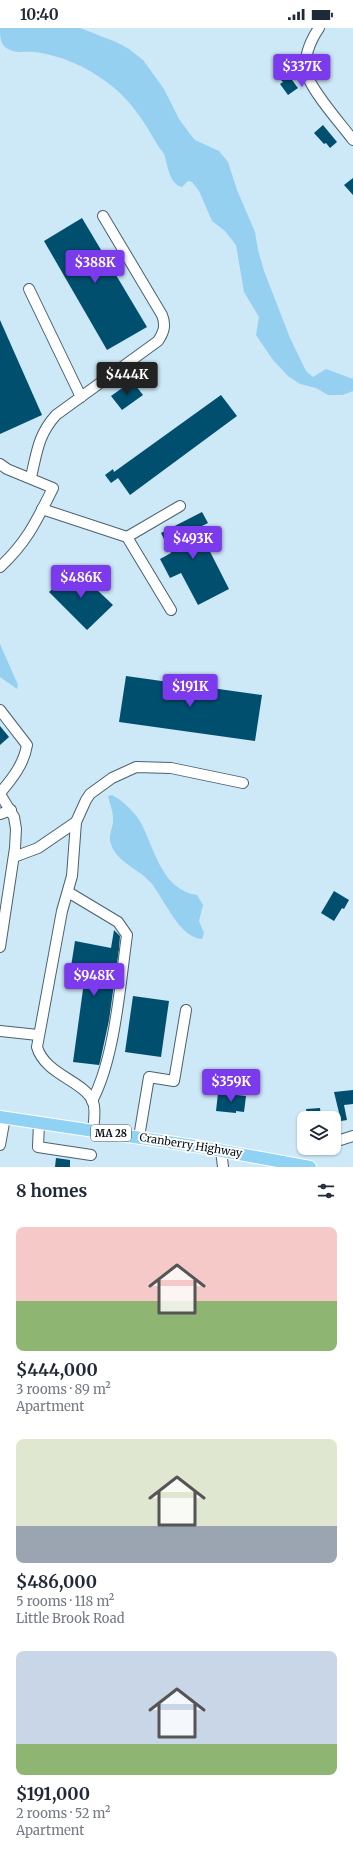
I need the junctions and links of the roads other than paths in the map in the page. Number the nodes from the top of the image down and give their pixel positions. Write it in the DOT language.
graph roads {
  1 [pos="319,28"];
  2 [pos="353,140"];
  3 [pos="103,216"];
  4 [pos="29,289"];
  5 [pos="81,397"];
  6 [pos="0,464"];
  7 [pos="31,477"];
  8 [pos="180,506"];
  9 [pos="42,509"];
  10 [pos="127,537"];
  11 [pos="0,568"];
  12 [pos="171,610"];
  13 [pos="0,710"];
  14 [pos="243,783"];
  15 [pos="0,794"];
  16 [pos="11,810"];
  17 [pos="0,814"];
  18 [pos="76,822"];
  19 [pos="14,857"];
  20 [pos="68,892"];
  21 [pos="0,947"];
  22 [pos="186,1010"];
  23 [pos="0,1031"];
  24 [pos="38,1035"];
  25 [pos="92,1101"];
  26 [pos="2,1117"];
  27 [pos="39,1123"];
  28 [pos="94,1130"];
  29 [pos="353,1136"];
  30 [pos="139,1137"];
  31 [pos="341,1140"];
  32 [pos="0,1145"];
  33 [pos="221,1150"];
  34 [pos="91,1154"];
  35 [pos="280,1164"];
  36 [pos="223,1167"];
  37 [pos="310,1167"];
  1 -- 2 [label="street"];
  3 -- 5 [label="street"];
  4 -- 5 [label="street"];
  5 -- 7 [label="street"];
  6 -- 7 [label="street"];
  7 -- 9 [label="street"];
  8 -- 10 [label="street"];
  9 -- 10 [label="street"];
  9 -- 11 [label="street"];
  10 -- 12 [label="street"];
  13 -- 15 [label="street"];
  14 -- 18 [label="street"];
  15 -- 16 [label="street"];
  16 -- 17 [label="street"];
  16 -- 19 [label="street"];
  18 -- 19 [label="street"];
  18 -- 20 [label="street"];
  19 -- 21 [label="street"];
  20 -- 24 [label="street"];
  20 -- 25 [label="street"];
  22 -- 30 [label="street"];
  23 -- 24 [label="street"];
  24 -- 25 [label="street"];
  25 -- 28 [label="street"];
  26 -- 27 [label="main road, Cranberry Highway / MA 28"];
  26 -- 32 [label="street"];
  27 -- 28 [label="main road, Cranberry Highway / MA 28"];
  27 -- 34 [label="street"];
  28 -- 30 [label="main road, Cranberry Highway / MA 28"];
  29 -- 31 [label="street"];
  30 -- 33 [label="main road, Cranberry Highway / MA 28"];
  33 -- 35 [label="main road, Cranberry Highway / MA 28"];
  33 -- 36 [label="street"];
  35 -- 37 [label="main road, Cranberry Highway / MA 28"];
}
